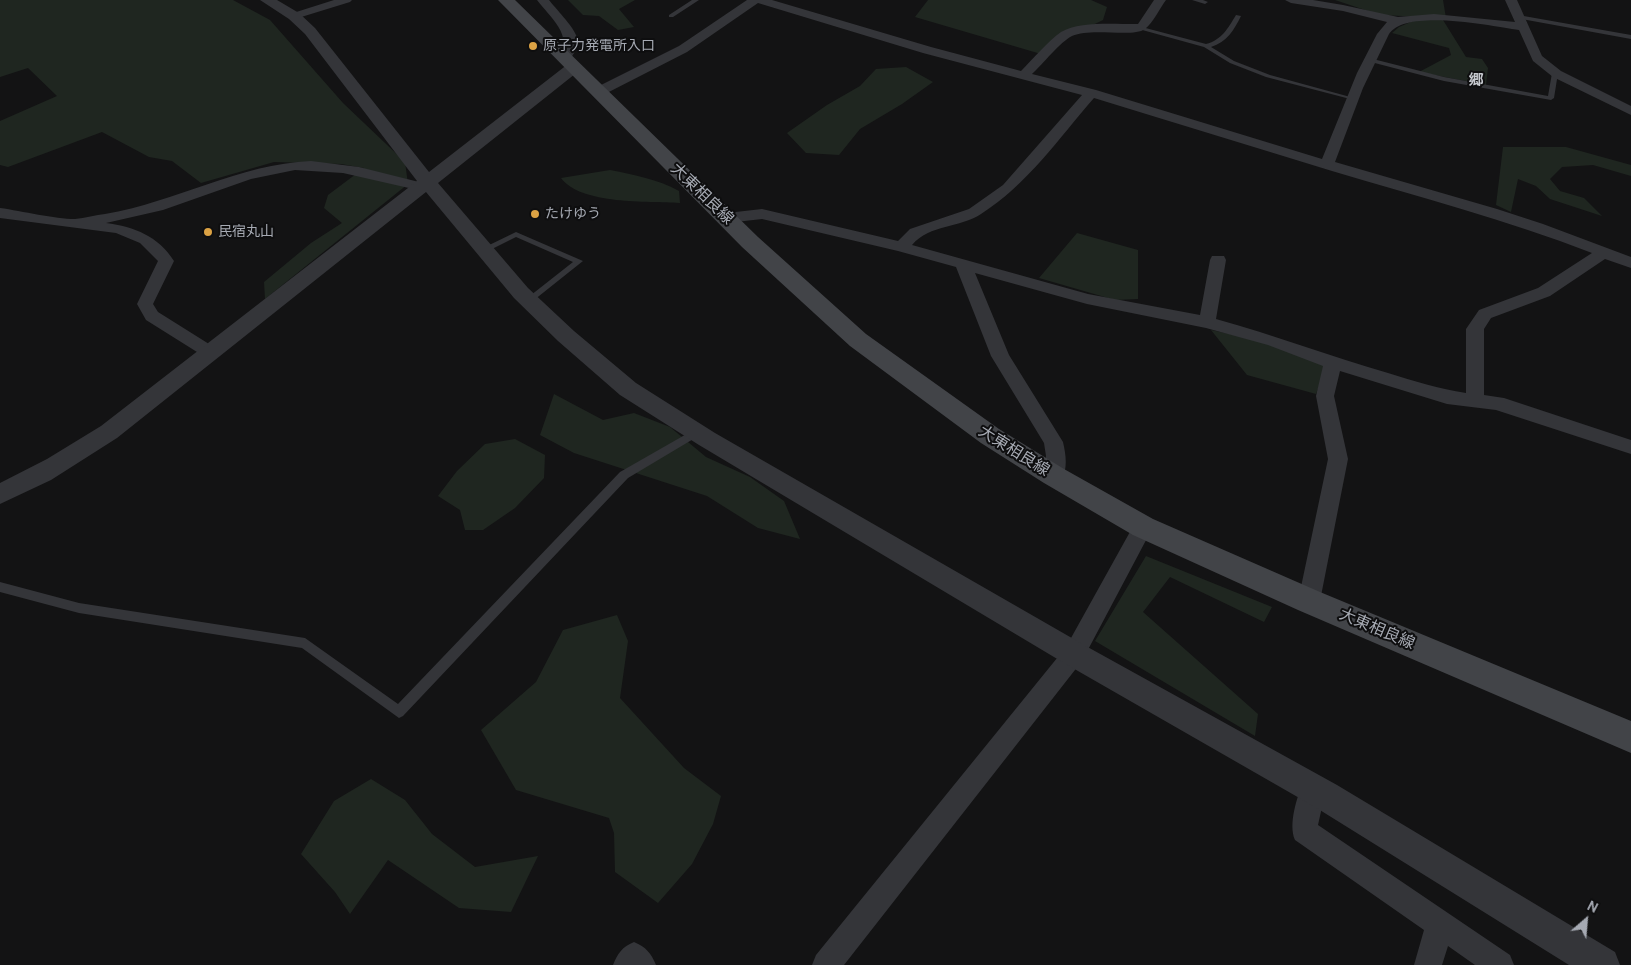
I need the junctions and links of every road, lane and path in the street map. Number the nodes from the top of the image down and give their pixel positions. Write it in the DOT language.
graph roads {
  1 [pos="267,0"];
  2 [pos="346,0"];
  3 [pos="506,0"];
  4 [pos="543,0"];
  5 [pos="696,0"];
  6 [pos="755,0"];
  7 [pos="760,0"];
  8 [pos="1160,0"];
  9 [pos="1195,0"];
  10 [pos="1291,0"];
  11 [pos="1511,0"];
  12 [pos="1205,2"];
  13 [pos="1327,3"];
  14 [pos="294,16"];
  15 [pos="671,16"];
  16 [pos="1238,16"];
  17 [pos="1398,21"];
  18 [pos="1520,22"];
  19 [pos="1138,28"];
  20 [pos="1631,37"];
  21 [pos="1206,46"];
  22 [pos="1369,60"];
  23 [pos="570,62"];
  24 [pos="1555,73"];
  25 [pos="1023,76"];
  26 [pos="598,92"];
  27 [pos="1090,93"];
  28 [pos="1352,98"];
  29 [pos="1631,111"];
  30 [pos="1327,164"];
  31 [pos="425,185"];
  32 [pos="0,213"];
  33 [pos="727,218"];
  34 [pos="76,223"];
  35 [pos="902,247"];
  36 [pos="483,250"];
  37 [pos="1603,252"];
  38 [pos="1218,260"];
  39 [pos="1631,263"];
  40 [pos="963,264"];
  41 [pos="529,301"];
  42 [pos="1207,322"];
  43 [pos="211,353"];
  44 [pos="1333,363"];
  45 [pos="1475,401"];
  46 [pos="697,432"];
  47 [pos="1631,447"];
  48 [pos="1054,476"];
  49 [pos="0,494"];
  50 [pos="1144,527"];
  51 [pos="0,587"];
  52 [pos="1309,601"];
  53 [pos="1074,654"];
  54 [pos="1631,737"];
  55 [pos="1313,789"];
  56 [pos="1440,926"];
  57 [pos="627,965"];
  58 [pos="642,965"];
  59 [pos="826,965"];
  60 [pos="1428,965"];
  61 [pos="1500,965"];
  62 [pos="1602,965"];
  1 -- 14 [label="street"];
  2 -- 14 [label="street"];
  3 -- 23 [label="main road, 大東相良線"];
  4 -- 23 [label="street"];
  5 -- 15 [label="lane"];
  6 -- 26 [label="street"];
  7 -- 25 [label="street"];
  8 -- 19 [label="street"];
  9 -- 12 [label="lane"];
  10 -- 13 [label="street"];
  11 -- 18 [label="street"];
  13 -- 17 [label="street"];
  14 -- 31 [label="street"];
  16 -- 21 [label="lane"];
  17 -- 18 [label="street"];
  17 -- 22 [label="street"];
  18 -- 20 [label="lane"];
  18 -- 24 [label="street"];
  19 -- 21 [label="lane"];
  19 -- 25 [label="street"];
  21 -- 28 [label="lane"];
  22 -- 24 [label="lane"];
  22 -- 28 [label="street"];
  23 -- 26 [label="main road, 大東相良線"];
  23 -- 31 [label="street"];
  24 -- 29 [label="street"];
  25 -- 27 [label="street"];
  26 -- 33 [label="main road, 大東相良線"];
  27 -- 30 [label="street"];
  27 -- 35 [label="street"];
  28 -- 30 [label="street"];
  30 -- 37 [label="street"];
  31 -- 34 [label="street"];
  31 -- 36 [label="street"];
  31 -- 43 [label="street"];
  32 -- 34 [label="street"];
  33 -- 35 [label="street"];
  33 -- 48 [label="main road, 大東相良線"];
  34 -- 43 [label="street"];
  35 -- 40 [label="street"];
  36 -- 41 [label="street"];
  36 -- 41 [label="lane"];
  37 -- 39 [label="street"];
  37 -- 45 [label="street"];
  38 -- 42 [label="street"];
  40 -- 42 [label="street"];
  40 -- 48 [label="street"];
  41 -- 46 [label="street"];
  42 -- 44 [label="street"];
  43 -- 49 [label="street"];
  44 -- 45 [label="street"];
  44 -- 52 [label="street"];
  45 -- 47 [label="street"];
  46 -- 51 [label="lane"];
  46 -- 53 [label="street"];
  48 -- 50 [label="main road, 大東相良線"];
  50 -- 52 [label="main road, 大東相良線"];
  50 -- 53 [label="street"];
  52 -- 54 [label="main road, 大東相良線"];
  53 -- 55 [label="street"];
  53 -- 59 [label="street"];
  55 -- 56 [label="street"];
  55 -- 62 [label="street"];
  56 -- 60 [label="street"];
  56 -- 61 [label="street"];
  57 -- 58 [label="street"];
}
